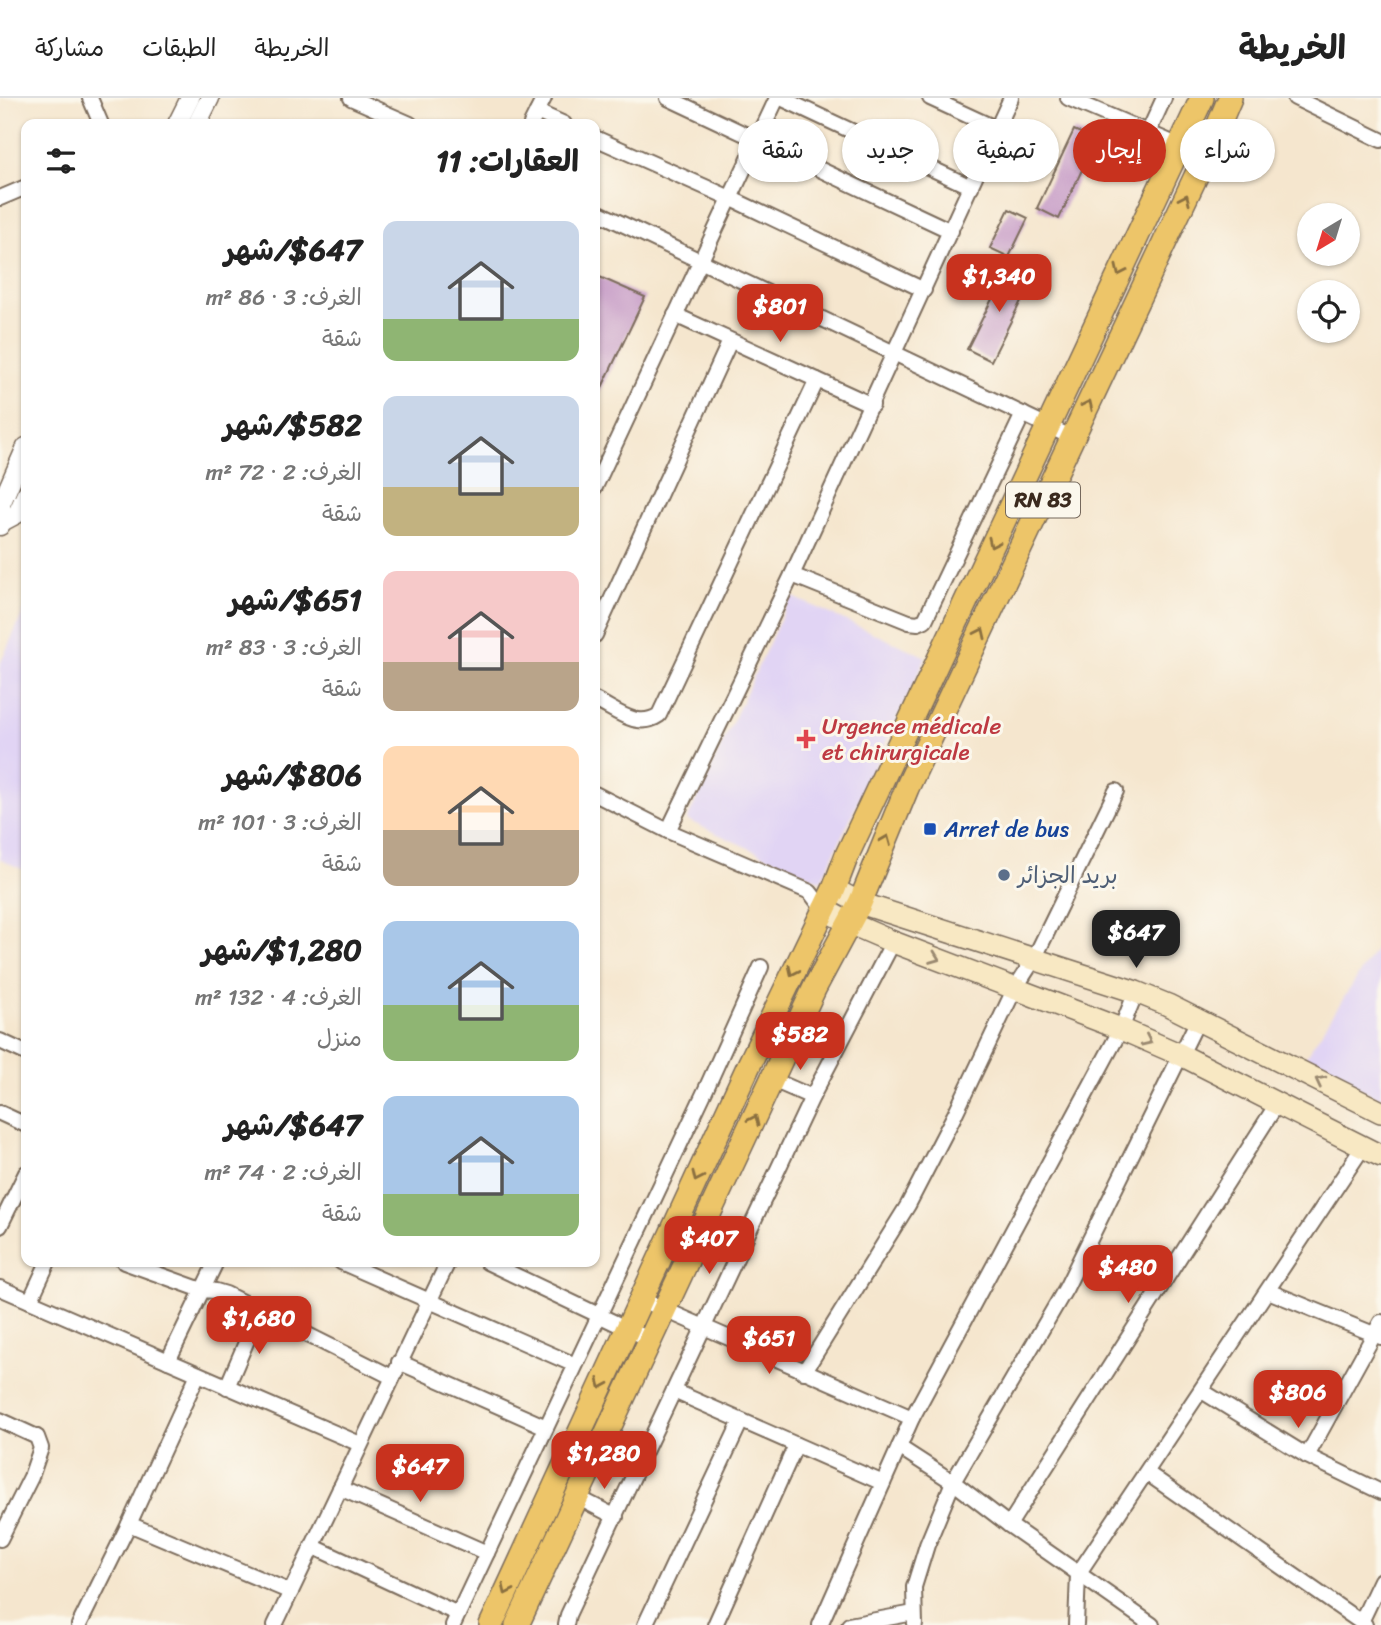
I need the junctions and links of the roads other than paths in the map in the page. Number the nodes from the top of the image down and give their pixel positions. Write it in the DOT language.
graph roads {
  1 [pos="90,98"];
  2 [pos="190,98"];
  3 [pos="210,98"];
  4 [pos="351,98"];
  5 [pos="544,98"];
  6 [pos="668,98"];
  7 [pos="779,98"];
  8 [pos="930,98"];
  9 [pos="1012,98"];
  10 [pos="1068,98"];
  11 [pos="1164,98"];
  12 [pos="1202,98"];
  13 [pos="1230,98"];
  14 [pos="1295,98"];
  15 [pos="1087,102"];
  16 [pos="534,118"];
  17 [pos="99,119"];
  18 [pos="180,119"];
  19 [pos="200,119"];
  20 [pos="399,119"];
  21 [pos="768,119"];
  22 [pos="976,119"];
  23 [pos="1003,119"];
  24 [pos="1120,119"];
  25 [pos="1154,119"];
  26 [pos="1193,119"];
  27 [pos="1221,119"];
  28 [pos="738,131"];
  29 [pos="600,140"];
  30 [pos="1381,140"];
  31 [pos="1166,141"];
  32 [pos="1180,147"];
  33 [pos="828,173"];
  34 [pos="738,181"];
  35 [pos="973,182"];
  36 [pos="1193,182"];
  37 [pos="971,187"];
  38 [pos="21,189"];
  39 [pos="0,198"];
  40 [pos="730,198"];
  41 [pos="600,213"];
  42 [pos="951,231"];
  43 [pos="699,262"];
  44 [pos="924,290"];
  45 [pos="675,314"];
  46 [pos="730,341"];
  47 [pos="895,354"];
  48 [pos="817,380"];
  49 [pos="872,405"];
  50 [pos="1023,414"];
  51 [pos="1048,426"];
  52 [pos="1073,438"];
  53 [pos="21,467"];
  54 [pos="600,475"];
  55 [pos="12,505"];
  56 [pos="792,575"];
  57 [pos="600,624"];
  58 [pos="600,703"];
  59 [pos="883,778"];
  60 [pos="907,788"];
  61 [pos="1116,791"];
  62 [pos="600,797"];
  63 [pos="668,831"];
  64 [pos="822,897"];
  65 [pos="860,903"];
  66 [pos="849,923"];
  67 [pos="893,942"];
  68 [pos="1034,958"];
  69 [pos="761,967"];
  70 [pos="1014,990"];
  71 [pos="1136,992"];
  72 [pos="1198,1020"];
  73 [pos="1121,1028"];
  74 [pos="0,1041"];
  75 [pos="21,1051"];
  76 [pos="1181,1055"];
  77 [pos="773,1080"];
  78 [pos="706,1089"];
  79 [pos="812,1097"];
  80 [pos="732,1101"];
  81 [pos="1277,1104"];
  82 [pos="1381,1112"];
  83 [pos="0,1113"];
  84 [pos="21,1123"];
  85 [pos="1372,1152"];
  86 [pos="21,1183"];
  87 [pos="0,1226"];
  88 [pos="46,1267"];
  89 [pos="138,1267"];
  90 [pos="214,1267"];
  91 [pos="353,1267"];
  92 [pos="446,1267"];
  93 [pos="498,1267"];
  94 [pos="0,1288"];
  95 [pos="202,1290"];
  96 [pos="1268,1291"];
  97 [pos="640,1299"];
  98 [pos="429,1300"];
  99 [pos="30,1301"];
  100 [pos="663,1309"];
  101 [pos="259,1312"];
  102 [pos="599,1315"];
  103 [pos="705,1327"];
  104 [pos="627,1329"];
  105 [pos="1379,1331"];
  106 [pos="651,1340"];
  107 [pos="167,1361"];
  108 [pos="399,1362"];
  109 [pos="575,1365"];
  110 [pos="804,1372"];
  111 [pos="198,1374"];
  112 [pos="392,1377"];
  113 [pos="227,1387"];
  114 [pos="674,1391"];
  115 [pos="1202,1391"];
  116 [pos="912,1418"];
  117 [pos="0,1420"];
  118 [pos="741,1421"];
  119 [pos="546,1427"];
  120 [pos="360,1444"];
  121 [pos="796,1445"];
  122 [pos="899,1447"];
  123 [pos="1307,1456"];
  124 [pos="1147,1473"];
  125 [pos="953,1482"];
  126 [pos="883,1483"];
  127 [pos="340,1488"];
  128 [pos="1381,1492"];
  129 [pos="577,1497"];
  130 [pos="616,1517"];
  131 [pos="129,1524"];
  132 [pos="1009,1525"];
  133 [pos="0,1539"];
  134 [pos="312,1546"];
  135 [pos="487,1553"];
  136 [pos="1078,1574"];
  137 [pos="1381,1580"];
  138 [pos="290,1592"];
  139 [pos="914,1619"];
  140 [pos="455,1620"];
  141 [pos="1363,1624"];
  142 [pos="79,1625"];
  143 [pos="275,1625"];
  144 [pos="491,1625"];
  145 [pos="517,1625"];
  146 [pos="566,1625"];
  147 [pos="645,1625"];
  148 [pos="715,1625"];
  149 [pos="820,1625"];
  150 [pos="849,1625"];
  151 [pos="1076,1625"];
  152 [pos="1152,1625"];
  1 -- 17 [label="street"];
  2 -- 18 [label="street"];
  3 -- 19 [label="street"];
  4 -- 20 [label="street"];
  5 -- 16 [label="street"];
  6 -- 28 [label="street"];
  7 -- 21 [label="street"];
  7 -- 37 [label="street"];
  8 -- 22 [label="street"];
  9 -- 23 [label="street"];
  10 -- 15 [label="street"];
  11 -- 25 [label="street"];
  12 -- 26 [label="main road, RN 83"];
  13 -- 27 [label="main road, RN 83"];
  14 -- 30 [label="street"];
  15 -- 24 [label="street"];
  29 -- 40 [label="street"];
  31 -- 32 [label="street"];
  32 -- 51 [label="main road, RN 83, one-way"];
  33 -- 42 [label="street"];
  34 -- 40 [label="street"];
  35 -- 37 [label="street"];
  52 -- 36 [label="main road, RN 83, one-way"];
  37 -- 42 [label="street"];
  38 -- 39 [label="street"];
  40 -- 43 [label="street"];
  40 -- 44 [label="street"];
  41 -- 43 [label="street"];
  42 -- 44 [label="street"];
  43 -- 45 [label="street"];
  43 -- 47 [label="street"];
  44 -- 47 [label="street"];
  45 -- 46 [label="street"];
  45 -- 54 [label="street"];
  46 -- 48 [label="street"];
  46 -- 57 [label="street"];
  47 -- 49 [label="street"];
  47 -- 50 [label="street"];
  48 -- 49 [label="street"];
  48 -- 58 [label="street"];
  49 -- 56 [label="street"];
  50 -- 51 [label="street"];
  50 -- 56 [label="street"];
  51 -- 52 [label="street"];
  51 -- 59 [label="main road, RN 83, one-way"];
  60 -- 52 [label="main road, RN 83, one-way"];
  53 -- 55 [label="street"];
  56 -- 63 [label="street"];
  59 -- 60 [label="main road"];
  59 -- 64 [label="main road, RN 83"];
  65 -- 60 [label="main road, RN 83, one-way"];
  61 -- 68 [label="street"];
  62 -- 63 [label="street"];
  63 -- 64 [label="street"];
  64 -- 65 [label="main road"];
  64 -- 66 [label="main road"];
  64 -- 80 [label="main road, RN 83, one-way"];
  65 -- 66 [label="main road, RN 83"];
  65 -- 68 [label="main road"];
  66 -- 67 [label="main road"];
  66 -- 77 [label="main road, RN 83"];
  67 -- 70 [label="main road, one-way"];
  67 -- 79 [label="street"];
  68 -- 70 [label="street"];
  68 -- 71 [label="main road"];
  69 -- 78 [label="street"];
  70 -- 73 [label="main road"];
  70 -- 110 [label="street"];
  71 -- 72 [label="main road"];
  71 -- 73 [label="street"];
  72 -- 76 [label="street"];
  82 -- 72 [label="main road, one-way"];
  73 -- 76 [label="main road, one-way"];
  73 -- 116 [label="street"];
  74 -- 75 [label="street"];
  76 -- 81 [label="main road"];
  76 -- 125 [label="street"];
  77 -- 79 [label="street"];
  100 -- 77 [label="main road, RN 83, one-way"];
  78 -- 80 [label="street"];
  78 -- 102 [label="street"];
  79 -- 103 [label="street"];
  80 -- 97 [label="main road, RN 83, one-way"];
  81 -- 85 [label="main road"];
  81 -- 132 [label="street"];
  83 -- 84 [label="street"];
  85 -- 96 [label="street"];
  86 -- 87 [label="street"];
  88 -- 99 [label="street"];
  89 -- 95 [label="street"];
  90 -- 95 [label="street"];
  91 -- 98 [label="street"];
  92 -- 98 [label="street"];
  93 -- 102 [label="street"];
  94 -- 99 [label="street"];
  95 -- 101 [label="street"];
  95 -- 107 [label="street"];
  96 -- 105 [label="street"];
  96 -- 115 [label="street"];
  97 -- 100 [label="street"];
  97 -- 104 [label="main road, RN 83"];
  98 -- 108 [label="street"];
  98 -- 109 [label="street"];
  99 -- 107 [label="street"];
  100 -- 103 [label="street"];
  100 -- 106 [label="main road, RN 83"];
  101 -- 112 [label="street"];
  101 -- 113 [label="street"];
  102 -- 104 [label="street"];
  102 -- 109 [label="street"];
  103 -- 110 [label="street"];
  103 -- 114 [label="street"];
  104 -- 106 [label="street"];
  104 -- 144 [label="main road, RN 83, one-way"];
  105 -- 123 [label="street"];
  106 -- 129 [label="main road, RN 83"];
  107 -- 111 [label="street"];
  108 -- 112 [label="street"];
  108 -- 119 [label="street"];
  109 -- 119 [label="street"];
  110 -- 116 [label="street"];
  111 -- 113 [label="street"];
  111 -- 131 [label="street"];
  112 -- 120 [label="street"];
  113 -- 120 [label="street"];
  114 -- 118 [label="street"];
  114 -- 130 [label="street"];
  115 -- 123 [label="street"];
  115 -- 124 [label="street"];
  116 -- 122 [label="street"];
  117 -- 133 [label="street"];
  118 -- 121 [label="street"];
  118 -- 147 [label="street"];
  119 -- 135 [label="street"];
  120 -- 127 [label="street"];
  121 -- 126 [label="street"];
  121 -- 148 [label="street"];
  122 -- 125 [label="street"];
  122 -- 126 [label="street"];
  123 -- 128 [label="street"];
  124 -- 136 [label="street"];
  124 -- 141 [label="street"];
  125 -- 132 [label="street"];
  125 -- 139 [label="street"];
  126 -- 149 [label="street"];
  127 -- 134 [label="street"];
  127 -- 135 [label="street"];
  129 -- 130 [label="street"];
  129 -- 145 [label="main road, RN 83"];
  130 -- 146 [label="street"];
  131 -- 138 [label="street"];
  131 -- 142 [label="street"];
  132 -- 136 [label="street"];
  134 -- 138 [label="street"];
  134 -- 140 [label="street"];
  135 -- 140 [label="street"];
  136 -- 151 [label="street"];
  136 -- 152 [label="street"];
  137 -- 141 [label="street"];
  138 -- 143 [label="street"];
  139 -- 150 [label="street"];
}
